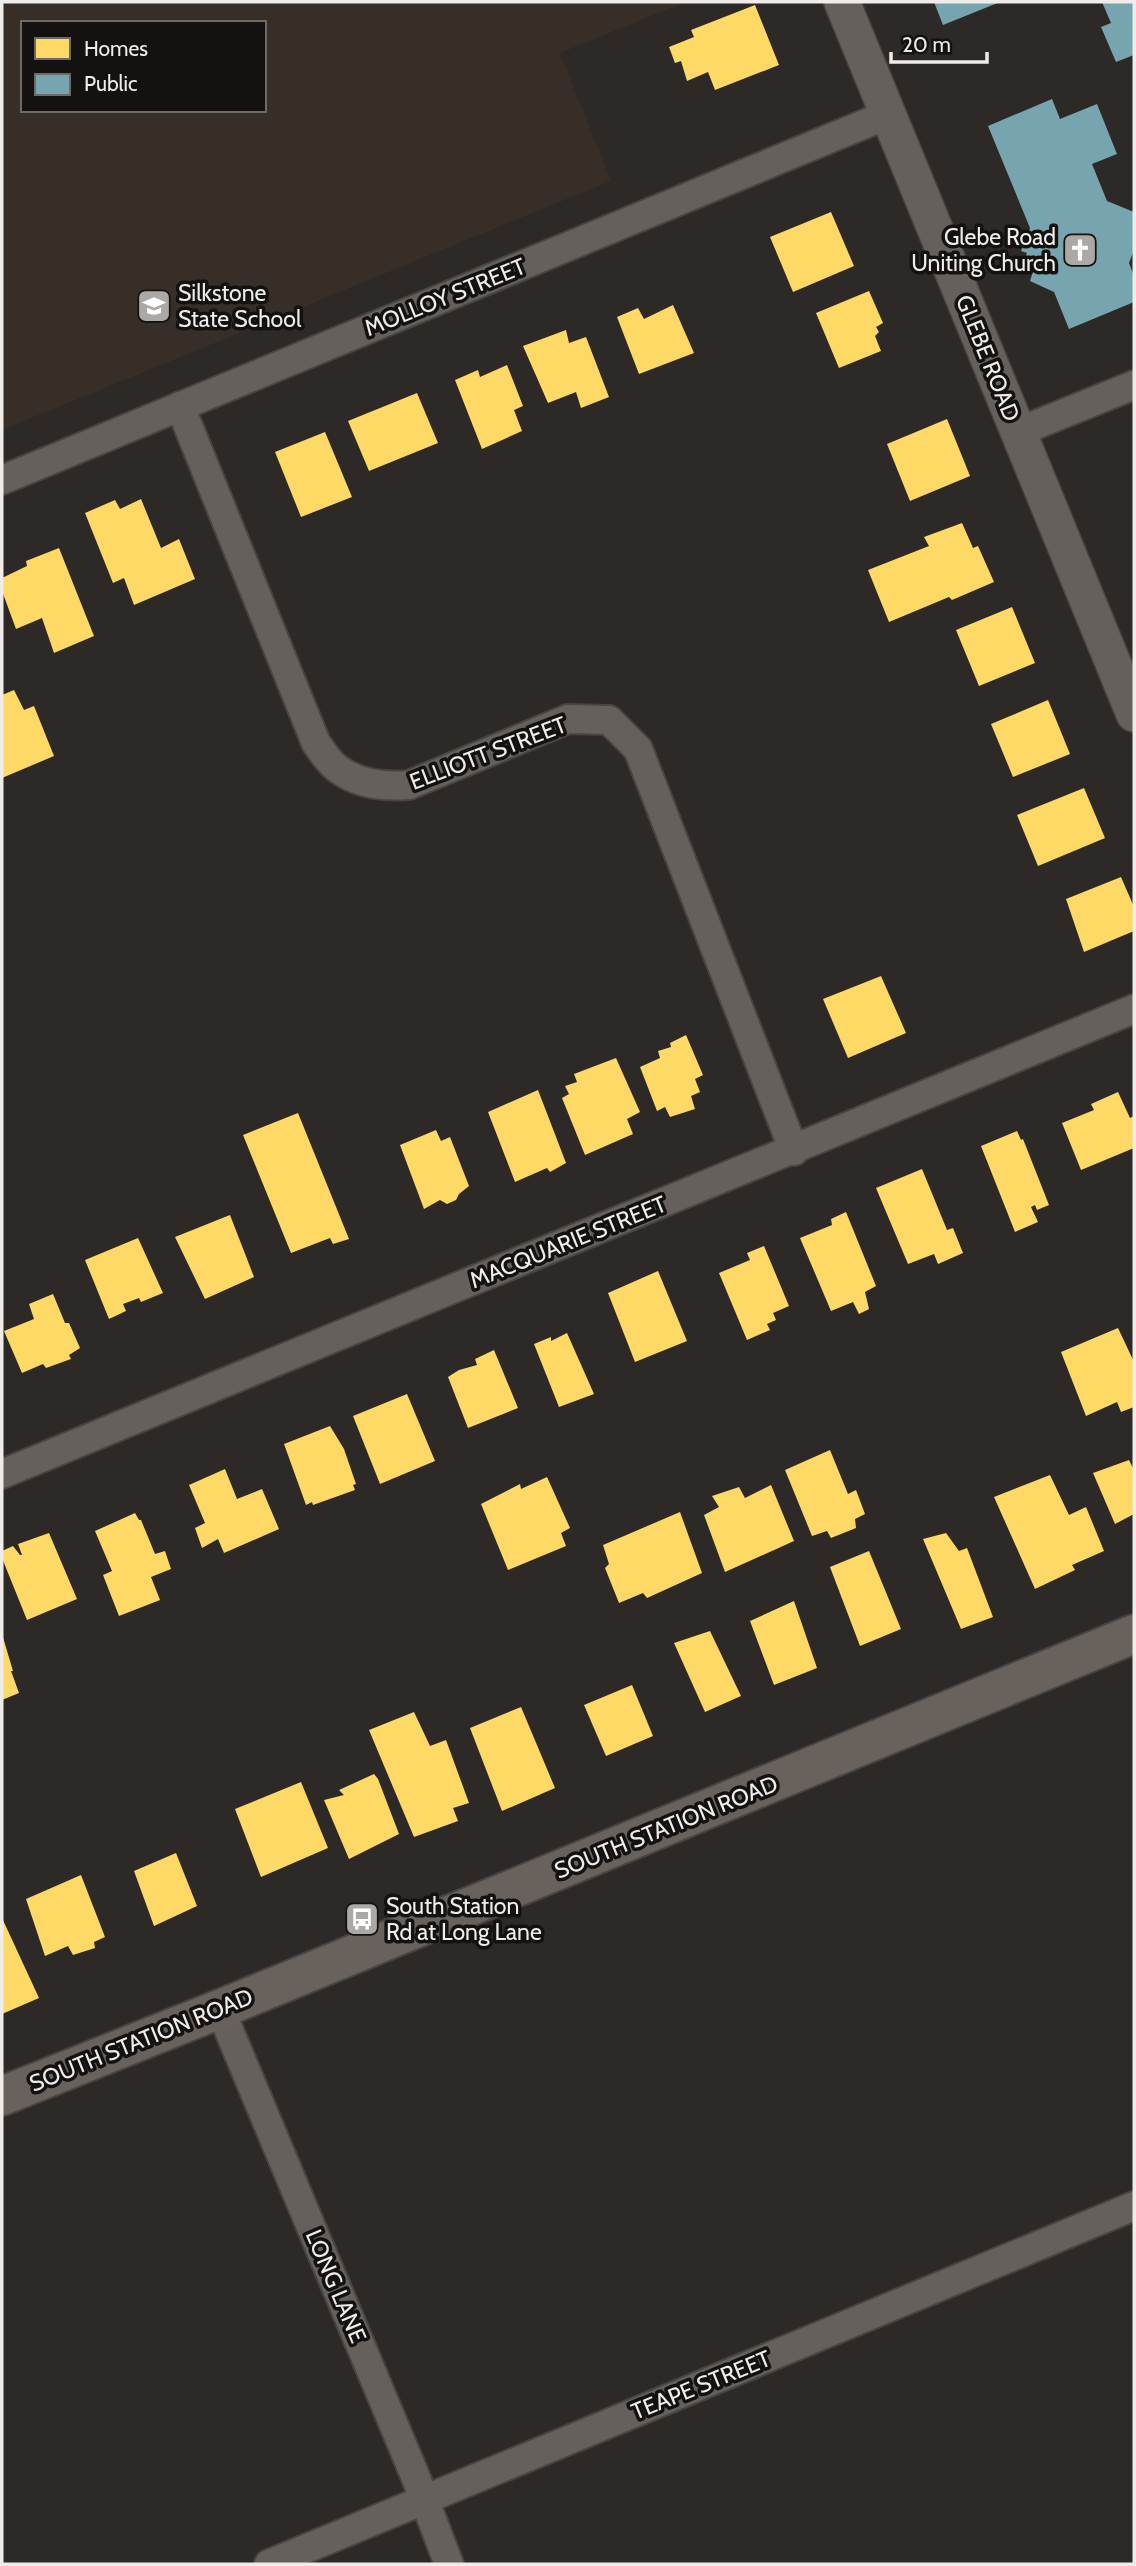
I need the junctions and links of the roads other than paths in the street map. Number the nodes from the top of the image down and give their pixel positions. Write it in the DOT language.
graph roads {
  1 [pos="842,2"];
  2 [pos="888,114"];
  3 [pos="1134,384"];
  4 [pos="180,406"];
  5 [pos="1018,432"];
  6 [pos="2,480"];
  7 [pos="1134,714"];
  8 [pos="1134,1009"];
  9 [pos="794,1151"];
  10 [pos="2,1474"];
  11 [pos="1134,1634"];
  12 [pos="220,2009"];
  13 [pos="2,2096"];
  14 [pos="1134,2206"];
  15 [pos="423,2500"];
  16 [pos="269,2564"];
  17 [pos="449,2564"];
  1 -- 2 [label="street, GLEBE ROAD"];
  2 -- 4 [label="street, MOLLOY STREET"];
  2 -- 5 [label="street, GLEBE ROAD"];
  3 -- 5 [label="street"];
  4 -- 6 [label="street, MOLLOY STREET"];
  4 -- 9 [label="street, ELLIOTT STREET"];
  5 -- 7 [label="street, GLEBE ROAD"];
  8 -- 9 [label="street, MACQUARIE STREET"];
  9 -- 10 [label="street, MACQUARIE STREET"];
  11 -- 12 [label="main road, SOUTH STATION ROAD"];
  12 -- 13 [label="main road, SOUTH STATION ROAD"];
  12 -- 15 [label="street, LONG LANE"];
  14 -- 15 [label="street, TEAPE STREET"];
  15 -- 16 [label="street, TEAPE STREET"];
  15 -- 17 [label="street, LONG LANE"];
}
